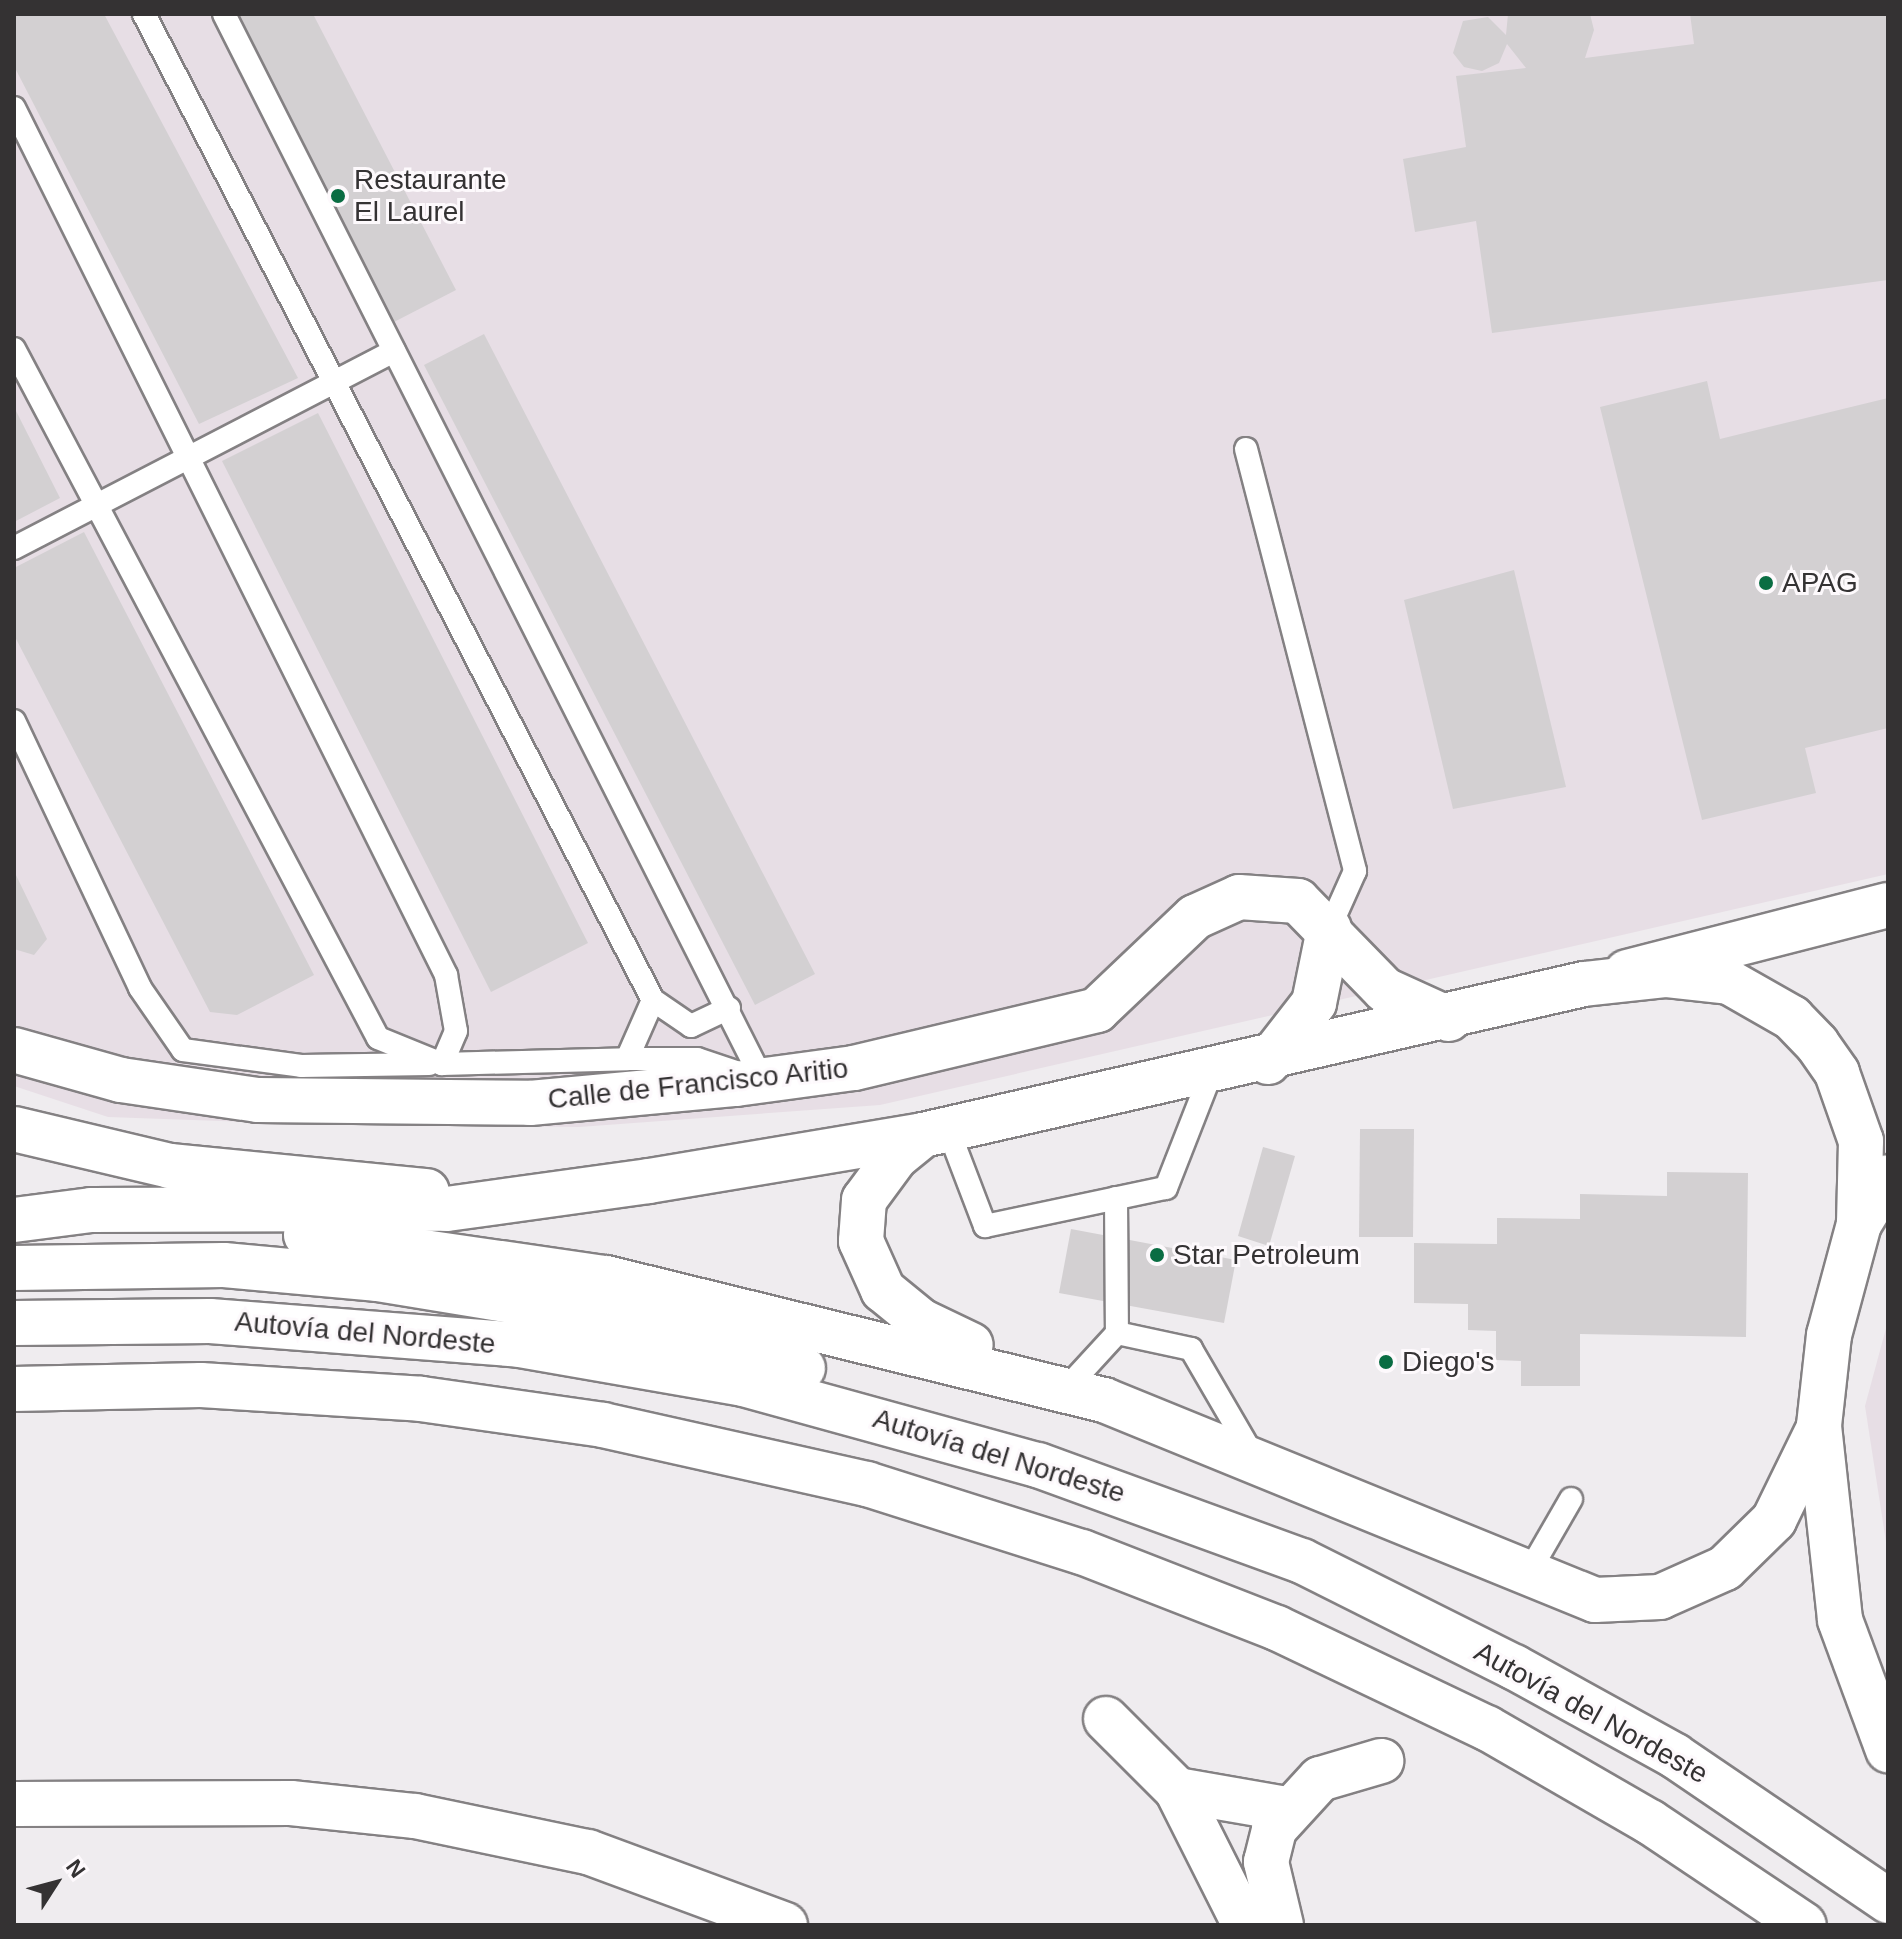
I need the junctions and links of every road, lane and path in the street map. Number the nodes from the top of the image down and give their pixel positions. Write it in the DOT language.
graph roads {
  1 [pos="144,14"];
  2 [pos="224,14"];
  3 [pos="14,108"];
  4 [pos="14,349"];
  5 [pos="394,351"];
  6 [pos="335,385"];
  7 [pos="1246,449"];
  8 [pos="191,456"];
  9 [pos="92,507"];
  10 [pos="14,548"];
  11 [pos="14,721"];
  12 [pos="1888,905"];
  13 [pos="1329,929"];
  14 [pos="1584,984"];
  15 [pos="653,1000"];
  16 [pos="729,1008"];
  17 [pos="1449,1019"];
  18 [pos="14,1050"];
  19 [pos="627,1059"];
  20 [pos="1268,1062"];
  21 [pos="1211,1073"];
  22 [pos="763,1081"];
  23 [pos="447,1084"];
  24 [pos="14,1129"];
  25 [pos="936,1132"];
  26 [pos="1888,1177"];
  27 [pos="509,1196"];
  28 [pos="1116,1198"];
  29 [pos="14,1221"];
  30 [pos="1859,1224"];
  31 [pos="14,1268"];
  32 [pos="14,1323"];
  33 [pos="1117,1333"];
  34 [pos="14,1389"];
  35 [pos="1089,1390"];
  36 [pos="1819,1426"];
  37 [pos="1252,1454"];
  38 [pos="1038,1465"];
  39 [pos="1571,1499"];
  40 [pos="1526,1577"];
  41 [pos="1106,1719"];
  42 [pos="1888,1750"];
  43 [pos="1381,1761"];
  44 [pos="1177,1790"];
  45 [pos="14,1804"];
  46 [pos="1287,1809"];
  47 [pos="1888,1901"];
  48 [pos="785,1925"];
  49 [pos="1245,1925"];
  50 [pos="1281,1925"];
  51 [pos="1804,1925"];
  1 -- 6 [label="lane"];
  2 -- 5 [label="lane"];
  3 -- 8 [label="lane"];
  4 -- 9 [label="lane"];
  5 -- 6 [label="lane"];
  5 -- 16 [label="lane"];
  6 -- 8 [label="lane"];
  6 -- 15 [label="lane"];
  7 -- 13 [label="lane"];
  8 -- 9 [label="lane"];
  8 -- 23 [label="lane"];
  9 -- 10 [label="lane"];
  9 -- 23 [label="lane"];
  11 -- 23 [label="lane"];
  12 -- 14 [label="main road"];
  13 -- 17 [label="main road, Calle de Francisco Aritio"];
  13 -- 20 [label="main road"];
  13 -- 22 [label="main road, Calle de Francisco Aritio"];
  14 -- 17 [label="main road"];
  14 -- 30 [label="main road"];
  15 -- 16 [label="lane"];
  15 -- 19 [label="lane"];
  16 -- 22 [label="lane"];
  17 -- 20 [label="main road"];
  18 -- 23 [label="main road, Calle de Francisco Aritio"];
  19 -- 22 [label="lane"];
  19 -- 23 [label="lane"];
  20 -- 21 [label="main road"];
  21 -- 25 [label="main road"];
  21 -- 28 [label="lane"];
  22 -- 23 [label="main road, Calle de Francisco Aritio"];
  24 -- 27 [label="main road"];
  25 -- 27 [label="main road"];
  25 -- 28 [label="lane"];
  25 -- 35 [label="main road"];
  26 -- 30 [label="main road"];
  27 -- 29 [label="main road"];
  28 -- 33 [label="lane"];
  29 -- 35 [label="main road"];
  30 -- 36 [label="main road"];
  31 -- 38 [label="main road"];
  32 -- 38 [label="main road, Autovía del Nordeste"];
  33 -- 35 [label="lane"];
  33 -- 37 [label="lane"];
  34 -- 51 [label="main road"];
  35 -- 37 [label="main road"];
  36 -- 40 [label="main road"];
  36 -- 42 [label="main road"];
  37 -- 40 [label="main road"];
  38 -- 47 [label="main road, Autovía del Nordeste"];
  39 -- 40 [label="lane"];
  41 -- 44 [label="main road"];
  43 -- 46 [label="main road"];
  44 -- 46 [label="main road"];
  44 -- 49 [label="main road"];
  45 -- 48 [label="main road"];
  46 -- 50 [label="main road"];
}
